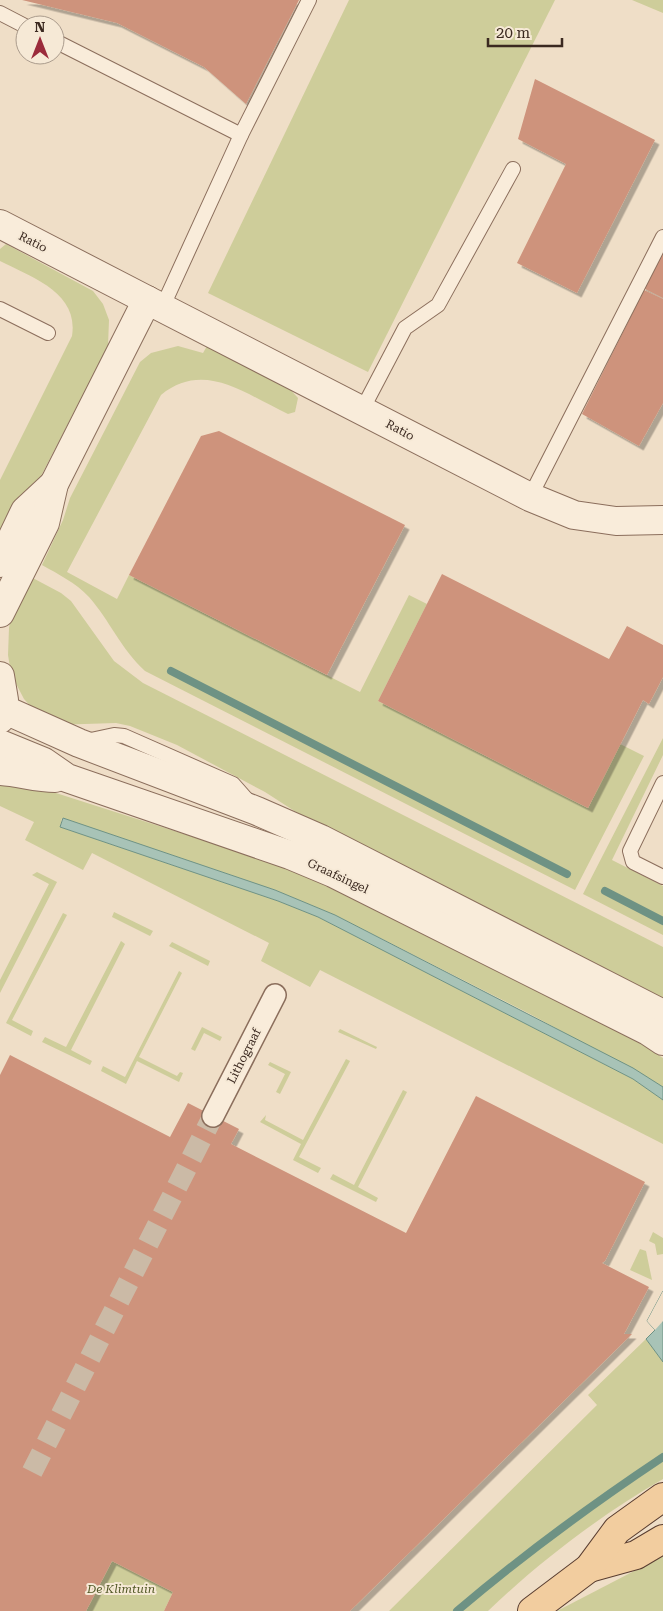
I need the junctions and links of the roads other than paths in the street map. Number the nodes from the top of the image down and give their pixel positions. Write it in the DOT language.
graph roads {
  1 [pos="309,0"];
  2 [pos="0,13"];
  3 [pos="15,21"];
  4 [pos="65,46"];
  5 [pos="241,135"];
  6 [pos="513,169"];
  7 [pos="0,224"];
  8 [pos="663,237"];
  9 [pos="155,304"];
  10 [pos="0,309"];
  11 [pos="48,333"];
  12 [pos="362,410"];
  13 [pos="54,484"];
  14 [pos="530,496"];
  15 [pos="663,520"];
  16 [pos="0,563"];
  17 [pos="0,613"];
  18 [pos="0,676"];
  19 [pos="2,714"];
  20 [pos="0,744"];
  21 [pos="0,771"];
  22 [pos="67,778"];
  23 [pos="663,783"];
  24 [pos="663,877"];
  25 [pos="274,995"];
  26 [pos="663,1014"];
  27 [pos="663,1041"];
  28 [pos="213,1116"];
  29 [pos="663,1497"];
  30 [pos="663,1539"];
  31 [pos="589,1568"];
  32 [pos="532,1611"];
  1 -- 5 [label="lane"];
  2 -- 3 [label="lane"];
  4 -- 5 [label="lane"];
  5 -- 9 [label="lane"];
  6 -- 12 [label="lane"];
  7 -- 9 [label="street, Ratio"];
  8 -- 14 [label="lane"];
  9 -- 12 [label="street, Ratio"];
  9 -- 13 [label="street"];
  10 -- 11 [label="lane"];
  12 -- 14 [label="street, Ratio"];
  13 -- 16 [label="street"];
  13 -- 17 [label="street"];
  14 -- 15 [label="street, Ratio"];
  18 -- 19 [label="street"];
  19 -- 26 [label="street, Graafsingel"];
  20 -- 22 [label="street, Graafsingel"];
  21 -- 22 [label="street"];
  22 -- 27 [label="street, Graafsingel"];
  23 -- 24 [label="lane"];
  25 -- 28 [label="street, Lithograaf"];
  29 -- 31 [label="main road"];
  30 -- 31 [label="main road"];
  31 -- 32 [label="main road"];
}
